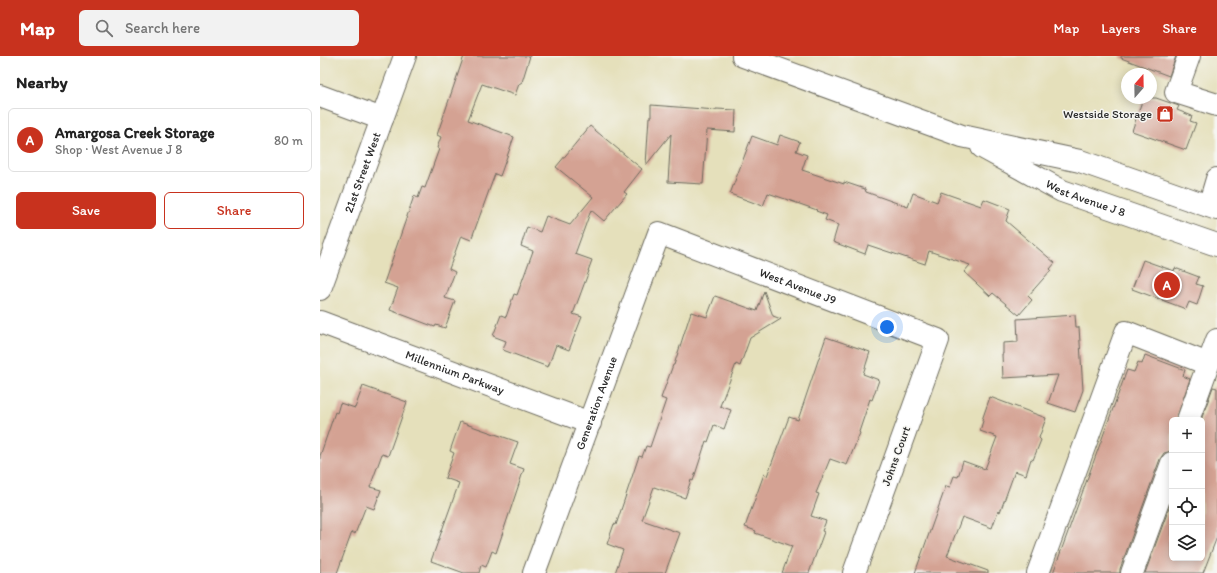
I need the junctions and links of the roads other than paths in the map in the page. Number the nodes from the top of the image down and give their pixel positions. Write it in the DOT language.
graph roads {
  1 [pos="405,56"];
  2 [pos="743,56"];
  3 [pos="1189,56"];
  4 [pos="320,96"];
  5 [pos="1217,105"];
  6 [pos="382,119"];
  7 [pos="962,136"];
  8 [pos="1217,179"];
  9 [pos="1213,207"];
  10 [pos="659,233"];
  11 [pos="1217,245"];
  12 [pos="320,290"];
  13 [pos="320,322"];
  14 [pos="938,340"];
  15 [pos="1217,340"];
  16 [pos="1208,364"];
  17 [pos="1189,417"];
  18 [pos="590,422"];
  19 [pos="1169,471"];
  20 [pos="534,573"];
  21 [pos="854,573"];
  22 [pos="1038,573"];
  23 [pos="1132,573"];
  1 -- 6 [label="street, 21st Street West"];
  2 -- 7 [label="street, West Avenue J 8"];
  3 -- 5 [label="street"];
  4 -- 6 [label="street"];
  6 -- 12 [label="street, 21st Street West"];
  7 -- 9 [label="street, West Avenue J 8"];
  7 -- 11 [label="street, West Avenue J 8"];
  8 -- 9 [label="street"];
  10 -- 14 [label="street, West Avenue J9"];
  10 -- 18 [label="street, Generation Avenue"];
  13 -- 18 [label="street, Millennium Parkway"];
  14 -- 21 [label="street, Johns Court"];
  15 -- 16 [label="street"];
  16 -- 17 [label="street"];
  16 -- 22 [label="street"];
  18 -- 20 [label="street, Generation Avenue"];
  19 -- 23 [label="street"];
}
